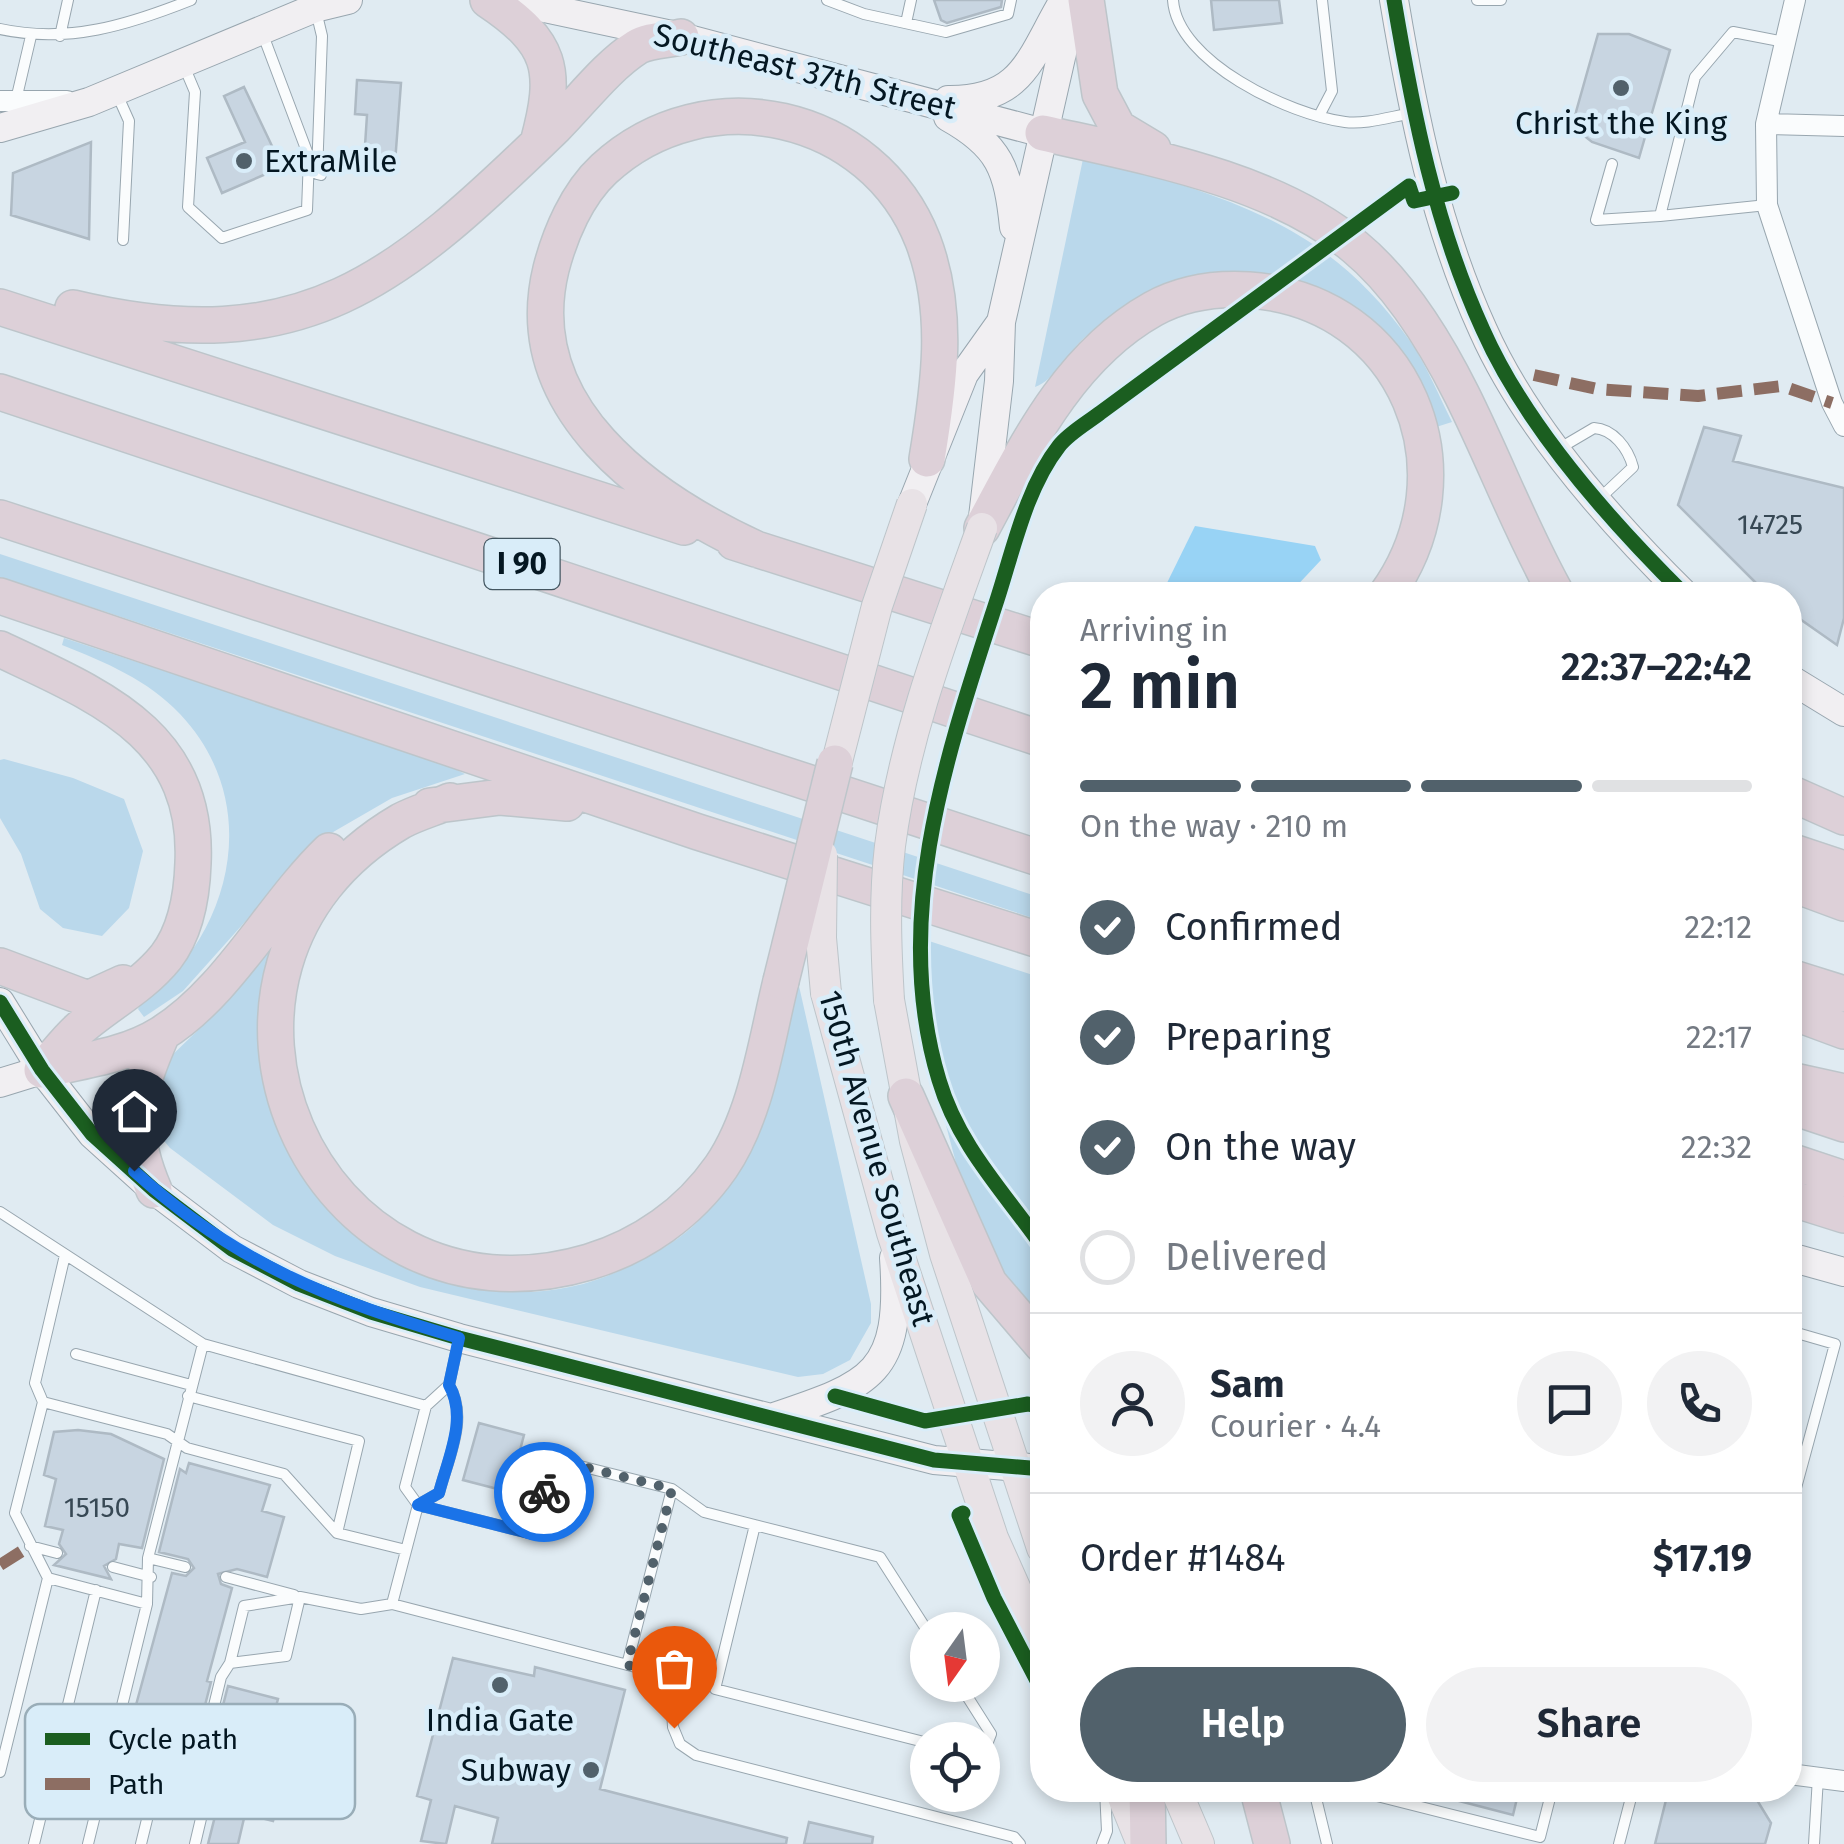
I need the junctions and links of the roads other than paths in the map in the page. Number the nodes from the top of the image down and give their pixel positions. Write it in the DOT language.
graph roads {
  1 [pos="68,0"];
  2 [pos="191,0"];
  3 [pos="348,0"];
  4 [pos="488,0"];
  5 [pos="507,0"];
  6 [pos="826,0"];
  7 [pos="911,0"];
  8 [pos="1010,0"];
  9 [pos="1064,0"];
  10 [pos="1074,0"];
  11 [pos="1086,0"];
  12 [pos="1173,0"];
  13 [pos="1322,0"];
  14 [pos="1394,0"];
  15 [pos="1477,0"];
  16 [pos="1501,0"];
  17 [pos="1795,0"];
  18 [pos="314,4"];
  19 [pos="906,23"];
  20 [pos="0,29"];
  21 [pos="261,29"];
  22 [pos="30,36"];
  23 [pos="60,36"];
  24 [pos="681,38"];
  25 [pos="1785,42"];
  26 [pos="182,62"];
  27 [pos="116,92"];
  28 [pos="916,99"];
  29 [pos="8,100"];
  30 [pos="89,102"];
  31 [pos="1414,113"];
  32 [pos="1320,114"];
  33 [pos="1766,124"];
  34 [pos="1844,126"];
  35 [pos="0,128"];
  36 [pos="1043,132"];
  37 [pos="538,144"];
  38 [pos="1170,162"];
  39 [pos="1612,164"];
  40 [pos="321,174"];
  41 [pos="1767,205"];
  42 [pos="1660,216"];
  43 [pos="122,240"];
  44 [pos="1016,251"];
  45 [pos="0,287"];
  46 [pos="0,307"];
  47 [pos="1000,322"];
  48 [pos="0,392"];
  49 [pos="1843,425"];
  50 [pos="1558,449"];
  51 [pos="927,459"];
  52 [pos="1597,500"];
  53 [pos="912,504"];
  54 [pos="0,518"];
  55 [pos="982,528"];
  56 [pos="756,549"];
  57 [pos="1393,582"];
  58 [pos="1551,582"];
  59 [pos="1673,582"];
  60 [pos="0,596"];
  61 [pos="1030,639"];
  62 [pos="0,649"];
  63 [pos="1802,686"];
  64 [pos="1844,712"];
  65 [pos="1030,735"];
  66 [pos="835,763"];
  67 [pos="1802,798"];
  68 [pos="450,801"];
  69 [pos="1844,817"];
  70 [pos="698,832"];
  71 [pos="1030,855"];
  72 [pos="1802,855"];
  73 [pos="1844,869"];
  74 [pos="1802,887"];
  75 [pos="1844,903"];
  76 [pos="959,916"];
  77 [pos="1030,937"];
  78 [pos="1030,946"];
  79 [pos="166,956"];
  80 [pos="0,966"];
  81 [pos="1802,980"];
  82 [pos="1844,994"];
  83 [pos="0,1002"];
  84 [pos="1802,1015"];
  85 [pos="1844,1031"];
  86 [pos="162,1034"];
  87 [pos="42,1070"];
  88 [pos="0,1083"];
  89 [pos="1802,1083"];
  90 [pos="1844,1092"];
  91 [pos="906,1096"];
  92 [pos="1802,1110"];
  93 [pos="1844,1124"];
  94 [pos="1802,1167"];
  95 [pos="1844,1179"];
  96 [pos="154,1190"];
  97 [pos="1802,1202"];
  98 [pos="0,1212"];
  99 [pos="1844,1215"];
  100 [pos="892,1233"];
  101 [pos="64,1255"];
  102 [pos="1802,1260"];
  103 [pos="1844,1272"];
  104 [pos="1030,1331"];
  105 [pos="1802,1335"];
  106 [pos="459,1338"];
  107 [pos="203,1344"];
  108 [pos="76,1354"];
  109 [pos="449,1385"];
  110 [pos="190,1390"];
  111 [pos="43,1402"];
  112 [pos="426,1406"];
  113 [pos="770,1419"];
  114 [pos="177,1441"];
  115 [pos="970,1463"];
  116 [pos="1802,1466"];
  117 [pos="1028,1467"];
  118 [pos="672,1489"];
  119 [pos="418,1505"];
  120 [pos="756,1525"];
  121 [pos="337,1533"];
  122 [pos="30,1546"];
  123 [pos="406,1550"];
  124 [pos="57,1553"];
  125 [pos="148,1558"];
  126 [pos="113,1567"];
  127 [pos="185,1567"];
  128 [pos="151,1577"];
  129 [pos="226,1577"];
  130 [pos="48,1578"];
  131 [pos="96,1590"];
  132 [pos="300,1597"];
  133 [pos="147,1604"];
  134 [pos="392,1604"];
  135 [pos="915,1612"];
  136 [pos="1030,1620"];
  137 [pos="230,1664"];
  138 [pos="627,1665"];
  139 [pos="68,1704"];
  140 [pos="122,1704"];
  141 [pos="215,1704"];
  142 [pos="910,1738"];
  143 [pos="0,1772"];
  144 [pos="1802,1775"];
  145 [pos="1844,1781"];
  146 [pos="1106,1802"];
  147 [pos="1126,1802"];
  148 [pos="1147,1802"];
  149 [pos="1181,1802"];
  150 [pos="1261,1802"];
  151 [pos="1317,1802"];
  152 [pos="1401,1802"];
  153 [pos="1549,1802"];
  154 [pos="1630,1802"];
  155 [pos="40,1819"];
  156 [pos="94,1819"];
  157 [pos="147,1819"];
  158 [pos="201,1819"];
  159 [pos="34,1844"];
  160 [pos="88,1844"];
  161 [pos="141,1844"];
  162 [pos="195,1844"];
  163 [pos="1020,1844"];
  164 [pos="1102,1844"];
  165 [pos="1145,1844"];
  166 [pos="1199,1844"];
  167 [pos="1272,1844"];
  168 [pos="1326,1844"];
  169 [pos="1619,1844"];
  170 [pos="1814,1844"];
  1 -- 23 [label="lane"];
  2 -- 23 [label="lane"];
  3 -- 18 [label="main road"];
  4 -- 37 [label="highway"];
  5 -- 24 [label="main road, Southeast 37th Street"];
  6 -- 19 [label="lane"];
  7 -- 19 [label="lane"];
  8 -- 19 [label="lane"];
  9 -- 28 [label="main road"];
  10 -- 36 [label="main road, 150th Avenue Southeast"];
  11 -- 38 [label="highway"];
  12 -- 32 [label="lane"];
  13 -- 32 [label="lane"];
  14 -- 31 [label="main road"];
  15 -- 16 [label="lane"];
  17 -- 25 [label="street"];
  18 -- 21 [label="main road"];
  18 -- 40 [label="lane"];
  20 -- 22 [label="lane"];
  21 -- 26 [label="main road"];
  21 -- 26 [label="lane"];
  22 -- 23 [label="lane"];
  22 -- 29 [label="lane"];
  24 -- 28 [label="main road, Southeast 37th Street"];
  24 -- 37 [label="highway"];
  25 -- 33 [label="street"];
  25 -- 42 [label="lane"];
  26 -- 27 [label="main road"];
  27 -- 30 [label="main road"];
  27 -- 43 [label="lane"];
  28 -- 36 [label="main road, Southeast 37th Street"];
  28 -- 44 [label="main road"];
  29 -- 30 [label="street"];
  30 -- 35 [label="main road"];
  31 -- 32 [label="lane"];
  31 -- 50 [label="main road"];
  33 -- 34 [label="street"];
  33 -- 41 [label="street"];
  36 -- 38 [label="highway"];
  36 -- 44 [label="main road, 150th Avenue Southeast"];
  37 -- 45 [label="highway"];
  38 -- 58 [label="highway"];
  39 -- 42 [label="lane"];
  41 -- 42 [label="lane"];
  41 -- 49 [label="street"];
  44 -- 47 [label="main road, 150th Avenue Southeast"];
  46 -- 56 [label="highway"];
  47 -- 51 [label="main road, 150th Avenue Southeast"];
  47 -- 55 [label="main road, 150th Avenue Southeast"];
  48 -- 65 [label="highway, I 90"];
  50 -- 52 [label="main road"];
  50 -- 52 [label="lane"];
  51 -- 53 [label="main road, 150th Avenue Southeast"];
  51 -- 56 [label="highway"];
  52 -- 59 [label="main road"];
  53 -- 66 [label="main road, 150th Avenue Southeast, bridge"];
  54 -- 71 [label="highway"];
  55 -- 57 [label="highway"];
  55 -- 91 [label="main road, 150th Avenue Southeast, bridge"];
  56 -- 61 [label="highway"];
  60 -- 70 [label="highway"];
  62 -- 79 [label="highway"];
  63 -- 64 [label="main road"];
  66 -- 68 [label="highway, bridge"];
  66 -- 100 [label="main road, 150th Avenue Southeast, bridge"];
  67 -- 69 [label="highway"];
  68 -- 70 [label="highway"];
  68 -- 86 [label="highway"];
  70 -- 76 [label="highway"];
  72 -- 73 [label="highway"];
  74 -- 75 [label="highway"];
  76 -- 77 [label="highway"];
  76 -- 78 [label="highway"];
  79 -- 80 [label="highway"];
  79 -- 87 [label="highway"];
  81 -- 82 [label="highway"];
  83 -- 87 [label="main road"];
  84 -- 85 [label="highway"];
  86 -- 87 [label="highway"];
  86 -- 96 [label="highway"];
  87 -- 88 [label="main road"];
  87 -- 96 [label="main road"];
  89 -- 90 [label="highway"];
  91 -- 104 [label="highway"];
  91 -- 117 [label="main road, 150th Avenue Southeast"];
  92 -- 93 [label="highway"];
  94 -- 95 [label="highway"];
  96 -- 106 [label="main road"];
  97 -- 99 [label="highway"];
  98 -- 101 [label="lane"];
  100 -- 113 [label="main road"];
  100 -- 115 [label="main road, 150th Avenue Southeast"];
  101 -- 107 [label="lane"];
  101 -- 111 [label="lane"];
  102 -- 103 [label="main road"];
  105 -- 116 [label="lane"];
  106 -- 109 [label="lane"];
  106 -- 113 [label="main road"];
  107 -- 110 [label="lane"];
  107 -- 112 [label="lane"];
  108 -- 110 [label="lane"];
  109 -- 112 [label="lane"];
  109 -- 119 [label="lane"];
  110 -- 114 [label="lane"];
  110 -- 121 [label="lane"];
  111 -- 114 [label="lane"];
  111 -- 122 [label="lane"];
  112 -- 119 [label="lane"];
  113 -- 115 [label="main road"];
  114 -- 121 [label="lane"];
  114 -- 125 [label="lane"];
  115 -- 117 [label="main road"];
  115 -- 136 [label="main road, 150th Avenue Southeast"];
  118 -- 119 [label="lane"];
  118 -- 120 [label="lane"];
  118 -- 138 [label="lane"];
  119 -- 123 [label="lane"];
  120 -- 135 [label="lane"];
  120 -- 142 [label="lane"];
  121 -- 123 [label="lane"];
  122 -- 124 [label="lane"];
  122 -- 130 [label="lane"];
  123 -- 134 [label="lane"];
  125 -- 127 [label="lane"];
  125 -- 128 [label="lane"];
  126 -- 128 [label="lane"];
  128 -- 133 [label="lane"];
  129 -- 132 [label="lane"];
  130 -- 131 [label="lane"];
  130 -- 143 [label="lane"];
  131 -- 133 [label="lane"];
  131 -- 139 [label="lane"];
  132 -- 134 [label="lane"];
  132 -- 137 [label="lane"];
  132 -- 137 [label="lane"];
  133 -- 140 [label="lane"];
  134 -- 138 [label="lane"];
  137 -- 141 [label="lane"];
  138 -- 163 [label="lane"];
  144 -- 145 [label="street"];
  144 -- 170 [label="lane"];
  146 -- 164 [label="lane"];
  147 -- 165 [label="main road"];
  148 -- 165 [label="highway"];
  149 -- 166 [label="main road"];
  150 -- 167 [label="highway"];
  151 -- 168 [label="lane"];
  152 -- 153 [label="lane"];
  154 -- 169 [label="lane"];
  155 -- 159 [label="lane"];
  156 -- 160 [label="lane"];
  157 -- 161 [label="lane"];
  158 -- 162 [label="lane"];
}
